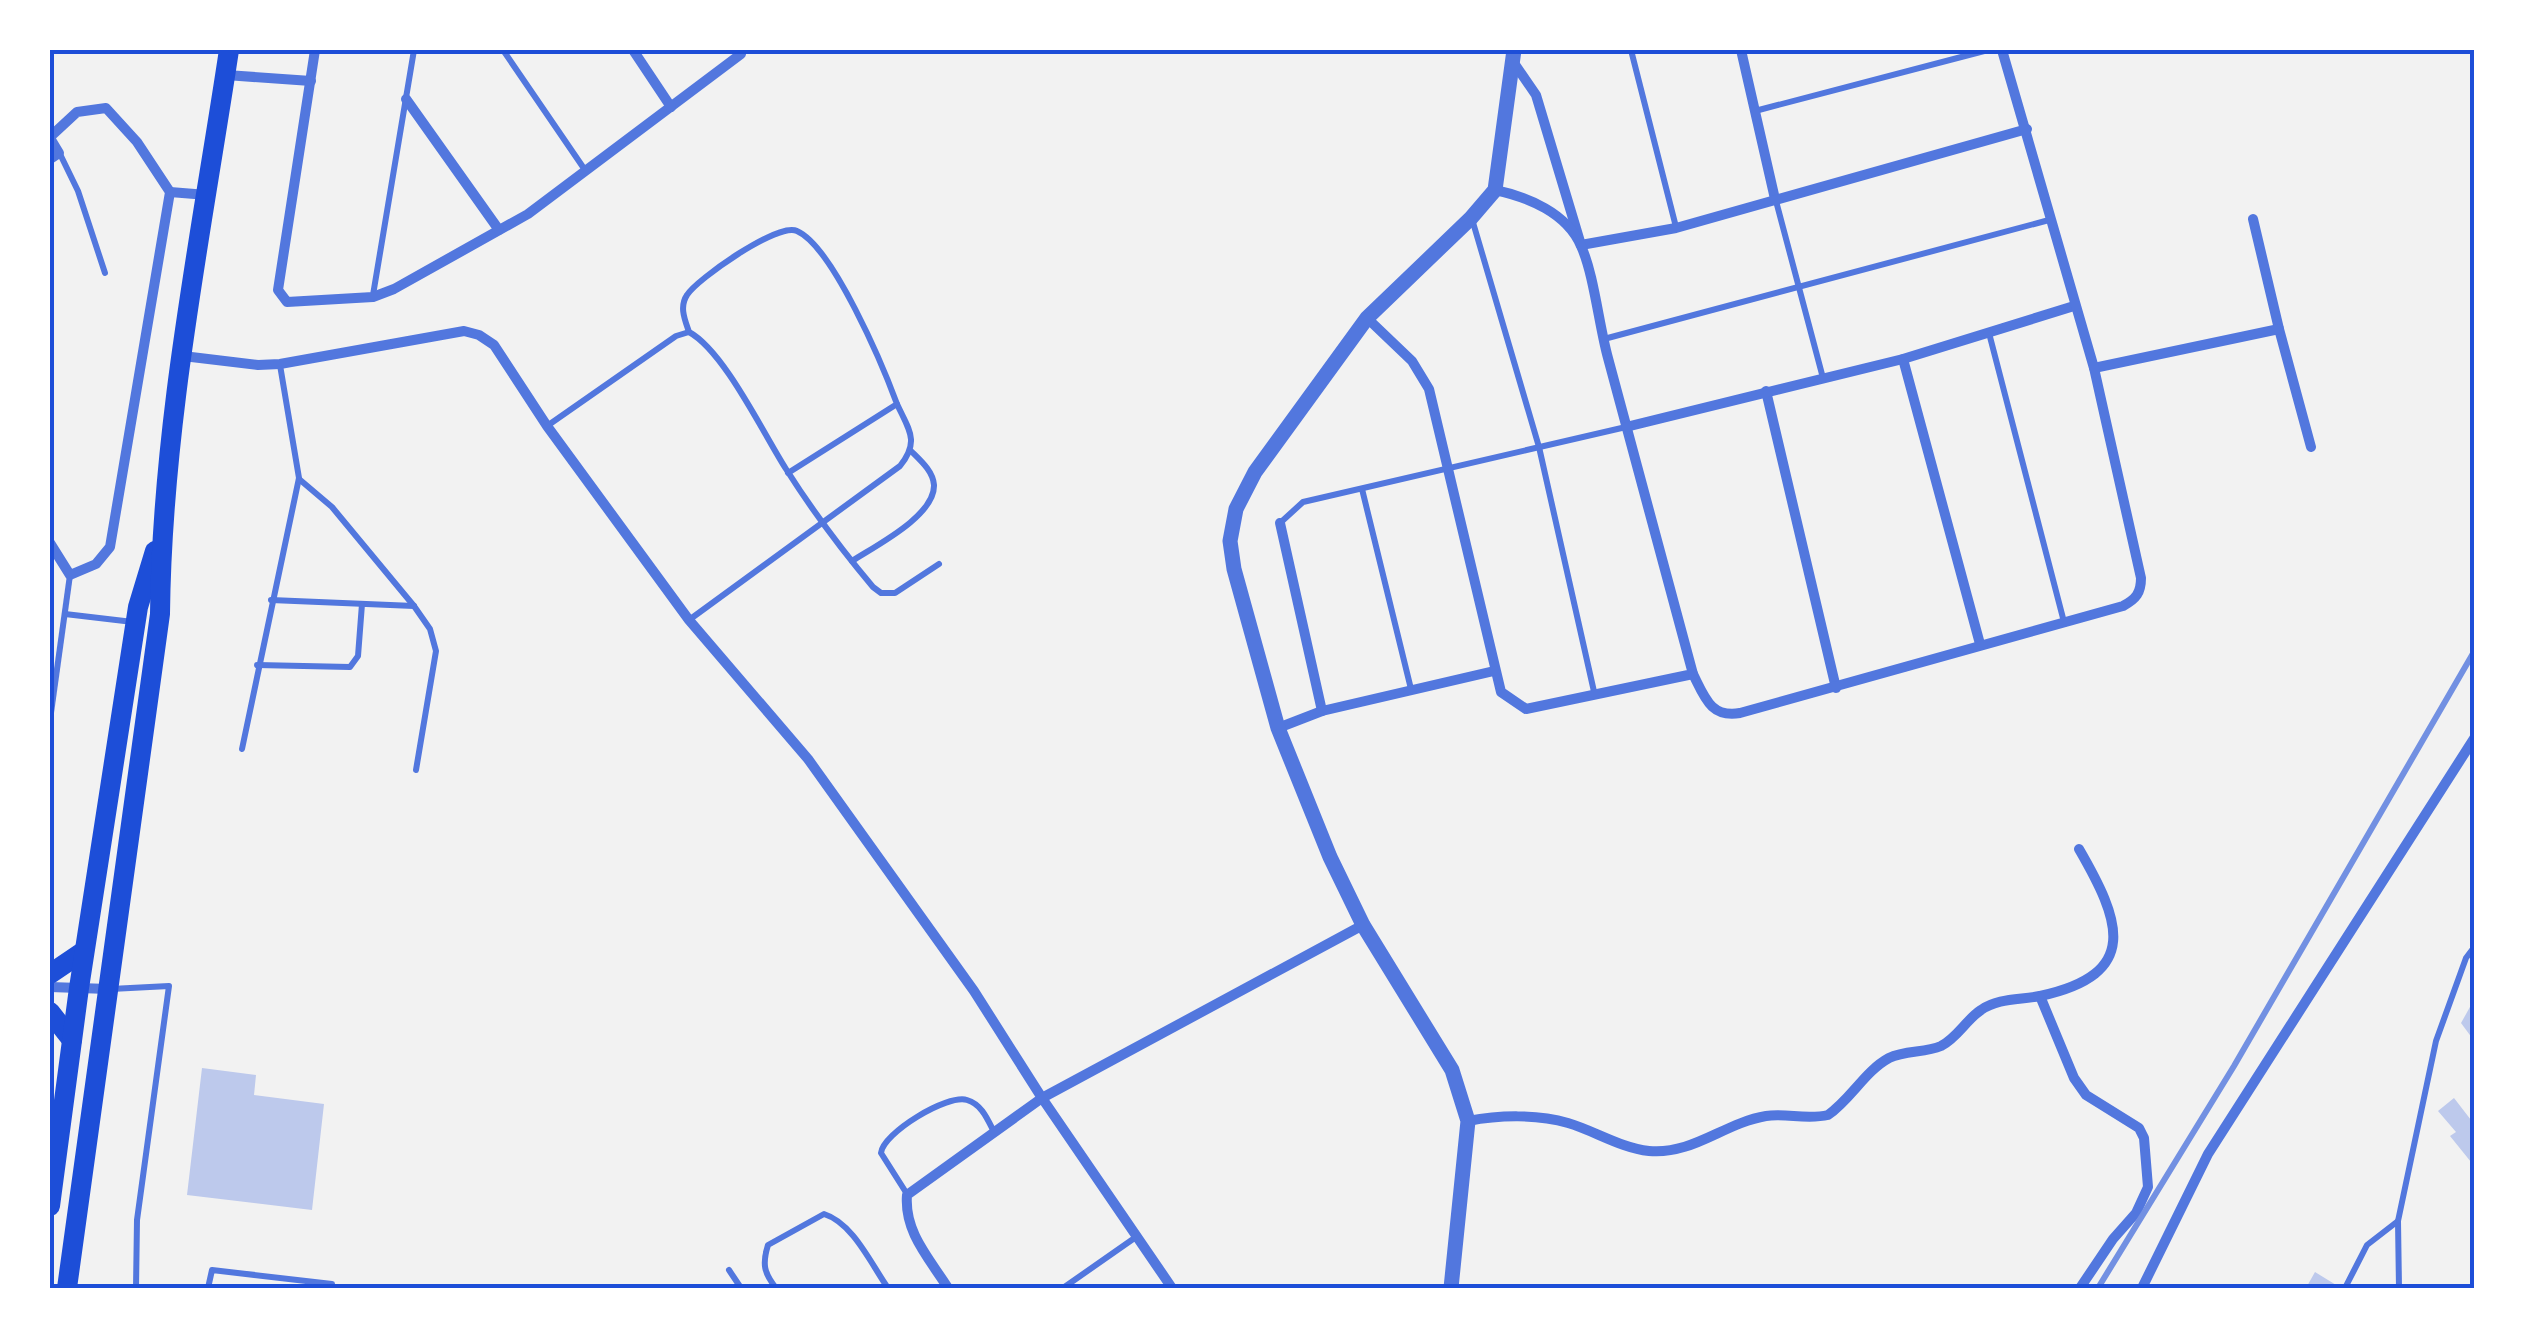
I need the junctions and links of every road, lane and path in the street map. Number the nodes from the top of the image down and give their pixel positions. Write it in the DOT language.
graph roads {
  1 [pos="228,50"];
  2 [pos="315,50"];
  3 [pos="414,50"];
  4 [pos="503,50"];
  5 [pos="632,50"];
  6 [pos="1631,50"];
  7 [pos="1741,50"];
  8 [pos="1988,50"];
  9 [pos="2002,50"];
  10 [pos="742,52"];
  11 [pos="1514,56"];
  12 [pos="225,75"];
  13 [pos="311,81"];
  14 [pos="406,99"];
  15 [pos="671,107"];
  16 [pos="1754,112"];
  17 [pos="2027,129"];
  18 [pos="50,138"];
  19 [pos="55,156"];
  20 [pos="586,171"];
  21 [pos="1495,190"];
  22 [pos="170,192"];
  23 [pos="207,195"];
  24 [pos="1775,199"];
  25 [pos="1471,218"];
  26 [pos="2253,219"];
  27 [pos="2049,220"];
  28 [pos="1676,228"];
  29 [pos="500,230"];
  30 [pos="1581,245"];
  31 [pos="105,274"];
  32 [pos="1799,285"];
  33 [pos="373,297"];
  34 [pos="2074,306"];
  35 [pos="1367,318"];
  36 [pos="2279,329"];
  37 [pos="689,332"];
  38 [pos="1988,332"];
  39 [pos="1602,340"];
  40 [pos="183,356"];
  41 [pos="1903,358"];
  42 [pos="280,364"];
  43 [pos="2094,368"];
  44 [pos="1822,378"];
  45 [pos="1766,391"];
  46 [pos="898,404"];
  47 [pos="547,426"];
  48 [pos="1626,426"];
  49 [pos="1539,446"];
  50 [pos="2311,446"];
  51 [pos="912,451"];
  52 [pos="1447,467"];
  53 [pos="788,472"];
  54 [pos="298,478"];
  55 [pos="1362,489"];
  56 [pos="822,522"];
  57 [pos="1280,523"];
  58 [pos="161,530"];
  59 [pos="50,543"];
  60 [pos="852,561"];
  61 [pos="939,564"];
  62 [pos="70,574"];
  63 [pos="271,600"];
  64 [pos="362,604"];
  65 [pos="414,606"];
  66 [pos="65,614"];
  67 [pos="688,620"];
  68 [pos="136,622"];
  69 [pos="2064,622"];
  70 [pos="1980,644"];
  71 [pos="258,665"];
  72 [pos="1494,671"];
  73 [pos="1693,674"];
  74 [pos="1412,688"];
  75 [pos="1836,688"];
  76 [pos="1595,696"];
  77 [pos="1322,711"];
  78 [pos="50,720"];
  79 [pos="1278,728"];
  80 [pos="2475,737"];
  81 [pos="242,749"];
  82 [pos="416,770"];
  83 [pos="2078,850"];
  84 [pos="1363,925"];
  85 [pos="2475,946"];
  86 [pos="84,951"];
  87 [pos="50,974"];
  88 [pos="50,987"];
  89 [pos="79,988"];
  90 [pos="110,989"];
  91 [pos="2040,996"];
  92 [pos="50,1012"];
  93 [pos="72,1040"];
  94 [pos="1042,1098"];
  95 [pos="1468,1121"];
  96 [pos="994,1130"];
  97 [pos="908,1195"];
  98 [pos="50,1206"];
  99 [pos="2398,1222"];
  100 [pos="1137,1237"];
  101 [pos="729,1270"];
  102 [pos="67,1288"];
  103 [pos="136,1288"];
  104 [pos="208,1288"];
  105 [pos="329,1288"];
  106 [pos="741,1288"];
  107 [pos="776,1288"];
  108 [pos="888,1288"];
  109 [pos="948,1288"];
  110 [pos="1063,1288"];
  111 [pos="1172,1288"];
  112 [pos="1451,1288"];
  113 [pos="2080,1288"];
  114 [pos="2142,1288"];
  115 [pos="2345,1288"];
  116 [pos="2398,1288"];
  1 -- 12 [label="highway"];
  2 -- 13 [label="street"];
  3 -- 14 [label="lane"];
  4 -- 20 [label="lane"];
  5 -- 15 [label="street"];
  6 -- 28 [label="lane"];
  7 -- 16 [label="street"];
  8 -- 16 [label="lane"];
  9 -- 17 [label="street"];
  10 -- 15 [label="street"];
  11 -- 21 [label="street"];
  11 -- 30 [label="street"];
  12 -- 13 [label="street"];
  12 -- 23 [label="highway"];
  13 -- 33 [label="street"];
  14 -- 29 [label="street"];
  14 -- 33 [label="lane"];
  15 -- 20 [label="street"];
  16 -- 24 [label="street"];
  17 -- 24 [label="street"];
  17 -- 27 [label="street"];
  18 -- 19 [label="street"];
  18 -- 22 [label="street"];
  19 -- 31 [label="lane"];
  20 -- 29 [label="street"];
  21 -- 25 [label="street"];
  21 -- 30 [label="street"];
  22 -- 23 [label="street"];
  22 -- 62 [label="street"];
  23 -- 40 [label="highway"];
  24 -- 28 [label="street"];
  24 -- 32 [label="lane"];
  25 -- 35 [label="street"];
  25 -- 49 [label="lane"];
  26 -- 36 [label="street"];
  27 -- 32 [label="lane"];
  27 -- 34 [label="street"];
  28 -- 30 [label="street"];
  29 -- 33 [label="street"];
  30 -- 39 [label="street"];
  32 -- 39 [label="lane"];
  32 -- 44 [label="lane"];
  34 -- 38 [label="street"];
  34 -- 43 [label="street"];
  35 -- 52 [label="street"];
  35 -- 79 [label="street"];
  36 -- 43 [label="street"];
  36 -- 50 [label="street"];
  37 -- 46 [label="lane"];
  37 -- 47 [label="lane"];
  37 -- 53 [label="lane"];
  38 -- 41 [label="street"];
  38 -- 69 [label="lane"];
  39 -- 48 [label="street"];
  40 -- 42 [label="street"];
  40 -- 58 [label="highway"];
  41 -- 44 [label="street"];
  41 -- 70 [label="street"];
  42 -- 47 [label="street"];
  42 -- 54 [label="lane"];
  43 -- 69 [label="street"];
  44 -- 45 [label="street"];
  45 -- 48 [label="street"];
  45 -- 75 [label="street"];
  46 -- 51 [label="lane"];
  46 -- 53 [label="lane"];
  47 -- 67 [label="street"];
  48 -- 49 [label="lane"];
  48 -- 73 [label="street"];
  49 -- 52 [label="lane"];
  49 -- 76 [label="lane"];
  51 -- 56 [label="lane"];
  51 -- 60 [label="lane"];
  52 -- 55 [label="lane"];
  52 -- 72 [label="street"];
  53 -- 56 [label="lane"];
  54 -- 63 [label="lane"];
  54 -- 65 [label="lane"];
  55 -- 57 [label="lane"];
  55 -- 74 [label="lane"];
  56 -- 60 [label="lane"];
  56 -- 67 [label="lane"];
  57 -- 77 [label="street"];
  58 -- 68 [label="highway"];
  58 -- 90 [label="highway"];
  59 -- 62 [label="street"];
  60 -- 61 [label="lane"];
  62 -- 66 [label="lane"];
  63 -- 64 [label="lane"];
  63 -- 71 [label="lane"];
  64 -- 65 [label="lane"];
  64 -- 71 [label="lane"];
  65 -- 82 [label="lane"];
  66 -- 68 [label="lane"];
  66 -- 78 [label="lane"];
  67 -- 94 [label="street"];
  68 -- 86 [label="highway"];
  69 -- 70 [label="street"];
  70 -- 75 [label="street"];
  71 -- 81 [label="lane"];
  72 -- 74 [label="street"];
  72 -- 76 [label="street"];
  73 -- 75 [label="street"];
  73 -- 76 [label="street"];
  74 -- 77 [label="street"];
  77 -- 79 [label="street"];
  79 -- 84 [label="street"];
  80 -- 114 [label="street"];
  83 -- 91 [label="street"];
  84 -- 94 [label="street"];
  84 -- 95 [label="street"];
  85 -- 99 [label="lane"];
  86 -- 87 [label="highway"];
  86 -- 89 [label="highway"];
  88 -- 89 [label="street"];
  89 -- 90 [label="street"];
  89 -- 93 [label="highway"];
  90 -- 102 [label="highway"];
  90 -- 103 [label="lane"];
  91 -- 95 [label="street"];
  91 -- 113 [label="street"];
  92 -- 93 [label="highway"];
  93 -- 98 [label="highway"];
  94 -- 96 [label="street"];
  94 -- 100 [label="street"];
  95 -- 112 [label="street"];
  96 -- 97 [label="street"];
  96 -- 97 [label="lane"];
  97 -- 109 [label="street"];
  99 -- 115 [label="lane"];
  99 -- 116 [label="lane"];
  100 -- 110 [label="lane"];
  100 -- 111 [label="street"];
  101 -- 106 [label="lane"];
  104 -- 105 [label="lane"];
  107 -- 108 [label="lane"];
}
